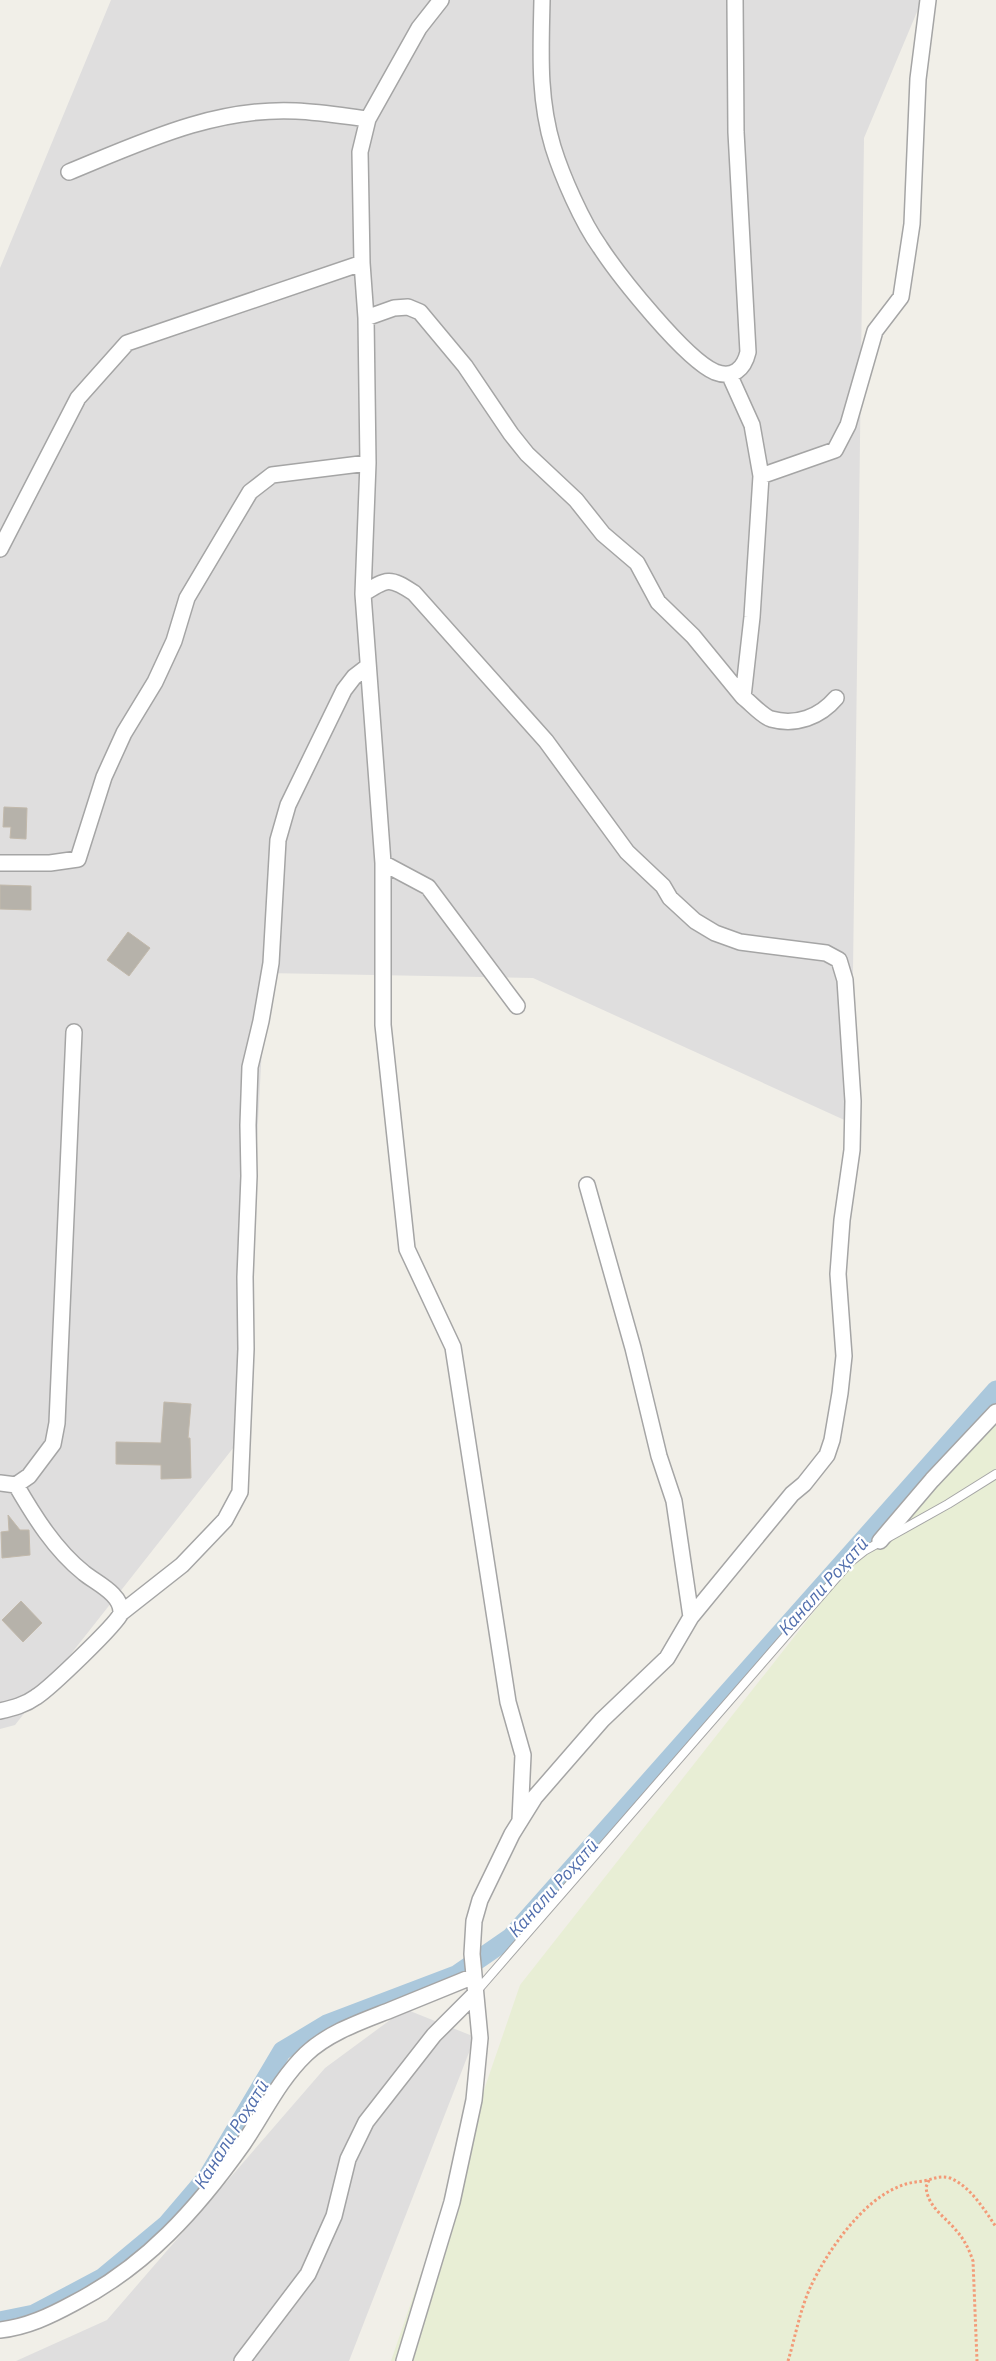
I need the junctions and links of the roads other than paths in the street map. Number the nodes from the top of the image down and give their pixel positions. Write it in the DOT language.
graph roads {
  1 [pos="441,0"];
  2 [pos="542,0"];
  3 [pos="735,0"];
  4 [pos="928,0"];
  5 [pos="368,119"];
  6 [pos="69,172"];
  7 [pos="362,263"];
  8 [pos="366,318"];
  9 [pos="729,374"];
  10 [pos="368,463"];
  11 [pos="761,476"];
  12 [pos="0,549"];
  13 [pos="364,594"];
  14 [pos="367,668"];
  15 [pos="743,697"];
  16 [pos="836,698"];
  17 [pos="0,863"];
  18 [pos="383,863"];
  19 [pos="517,1006"];
  20 [pos="74,1032"];
  21 [pos="587,1185"];
  22 [pos="996,1412"];
  23 [pos="996,1474"];
  24 [pos="0,1483"];
  25 [pos="16,1485"];
  26 [pos="880,1541"];
  27 [pos="122,1613"];
  28 [pos="691,1617"];
  29 [pos="0,1711"];
  30 [pos="520,1821"];
  31 [pos="473,1966"];
  32 [pos="475,1994"];
  33 [pos="0,2330"];
  34 [pos="242,2361"];
  35 [pos="404,2361"];
  1 -- 5 [label="street"];
  2 -- 9 [label="street"];
  3 -- 9 [label="street"];
  4 -- 11 [label="street"];
  5 -- 6 [label="street"];
  5 -- 7 [label="street"];
  7 -- 8 [label="street"];
  7 -- 12 [label="street"];
  8 -- 10 [label="street"];
  8 -- 15 [label="street"];
  9 -- 11 [label="street"];
  10 -- 13 [label="street"];
  10 -- 17 [label="street"];
  11 -- 15 [label="street"];
  13 -- 14 [label="street"];
  13 -- 28 [label="street"];
  14 -- 18 [label="street"];
  14 -- 27 [label="street"];
  15 -- 16 [label="street"];
  18 -- 19 [label="street"];
  18 -- 30 [label="street"];
  20 -- 25 [label="street"];
  21 -- 28 [label="street"];
  22 -- 26 [label="street"];
  23 -- 26 [label="lane"];
  24 -- 25 [label="street"];
  25 -- 27 [label="street"];
  26 -- 32 [label="lane"];
  27 -- 29 [label="street"];
  28 -- 30 [label="street"];
  30 -- 31 [label="street"];
  31 -- 32 [label="street"];
  31 -- 33 [label="street"];
  32 -- 34 [label="street"];
  32 -- 35 [label="street"];
}
